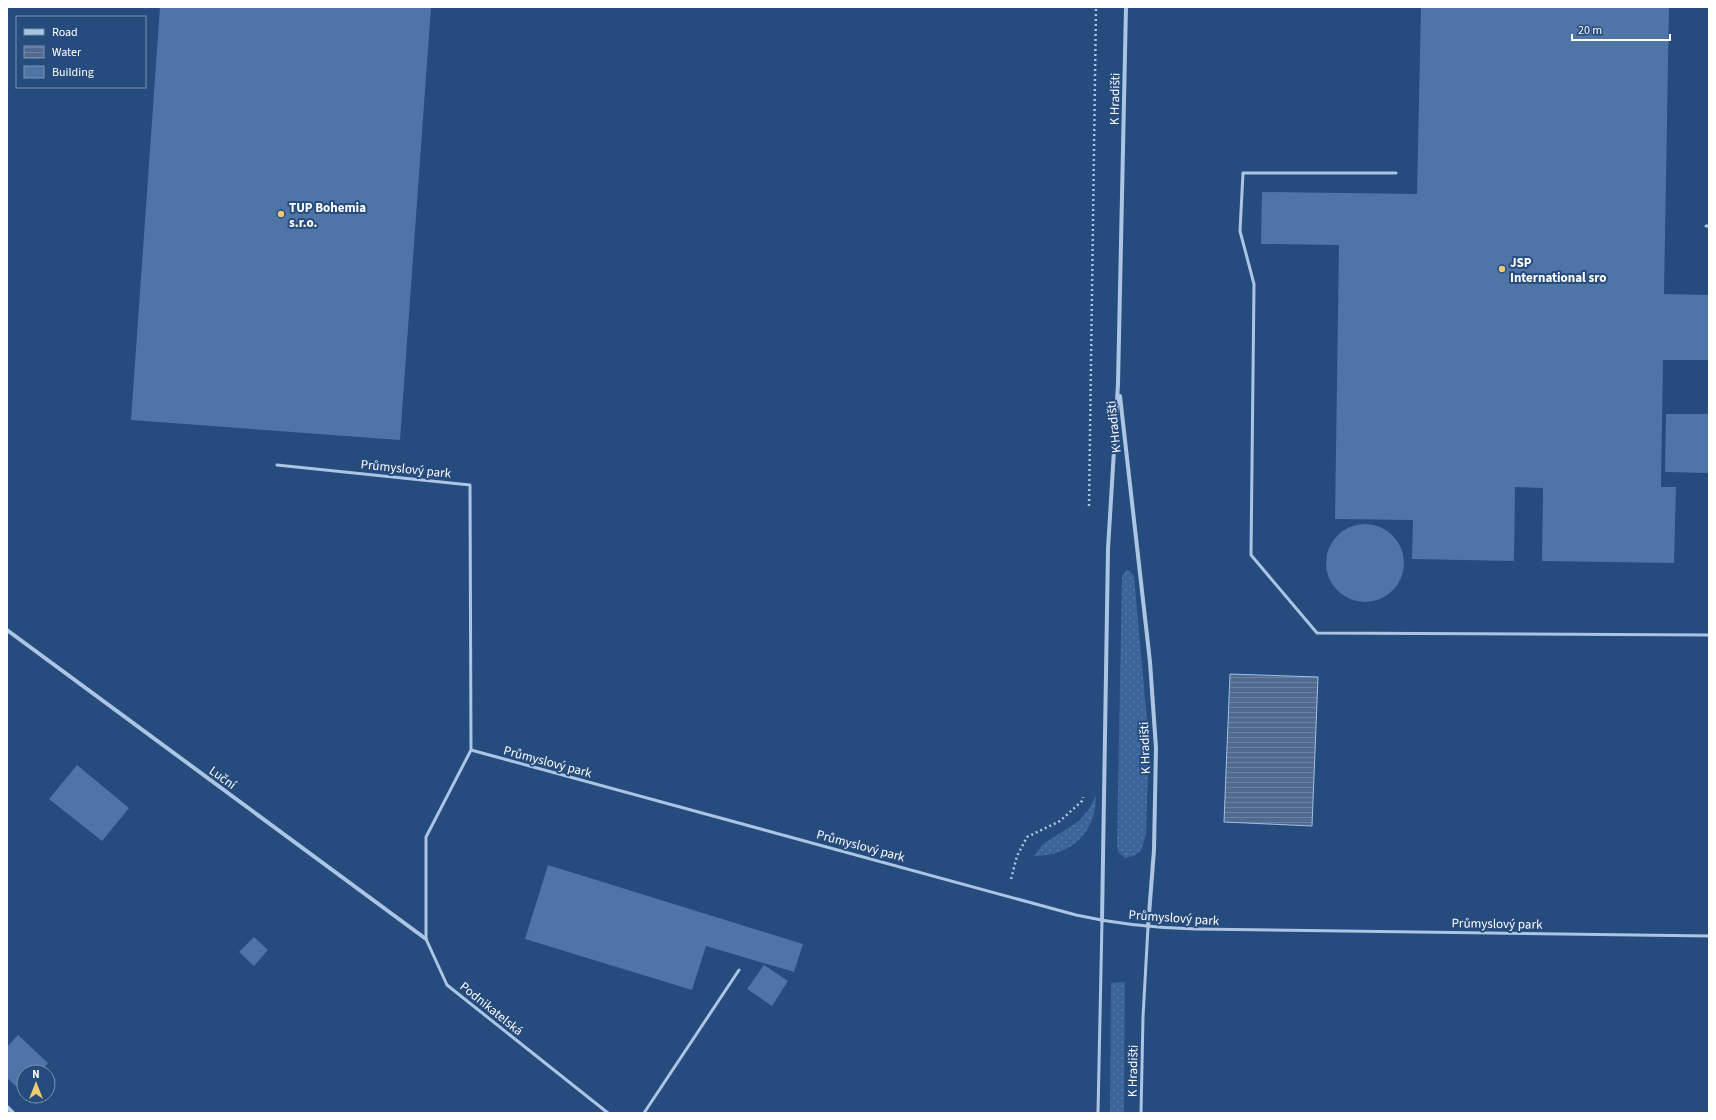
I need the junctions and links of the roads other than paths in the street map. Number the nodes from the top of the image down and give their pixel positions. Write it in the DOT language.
graph roads {
  1 [pos="1126,7"];
  2 [pos="1396,173"];
  3 [pos="1118,384"];
  4 [pos="277,465"];
  5 [pos="7,630"];
  6 [pos="1709,635"];
  7 [pos="471,750"];
  8 [pos="1102,921"];
  9 [pos="1148,927"];
  10 [pos="1709,936"];
  11 [pos="426,939"];
  12 [pos="739,970"];
  13 [pos="7,1107"];
  14 [pos="13,1113"];
  15 [pos="608,1113"];
  16 [pos="644,1113"];
  17 [pos="1098,1113"];
  18 [pos="1141,1113"];
  1 -- 3 [label="street, K Hradišti"];
  2 -- 6 [label="lane"];
  3 -- 8 [label="street, K Hradišti"];
  3 -- 9 [label="street, K Hradišti"];
  4 -- 7 [label="lane, Průmyslový park"];
  5 -- 11 [label="street, Luční"];
  7 -- 8 [label="lane, Průmyslový park"];
  7 -- 11 [label="lane, Podnikatelská"];
  8 -- 9 [label="lane, Průmyslový park"];
  8 -- 17 [label="lane, K Hradišti"];
  9 -- 10 [label="lane, Průmyslový park"];
  9 -- 18 [label="lane, K Hradišti"];
  11 -- 15 [label="lane, Podnikatelská"];
  12 -- 16 [label="lane"];
  13 -- 14 [label="street"];
}
